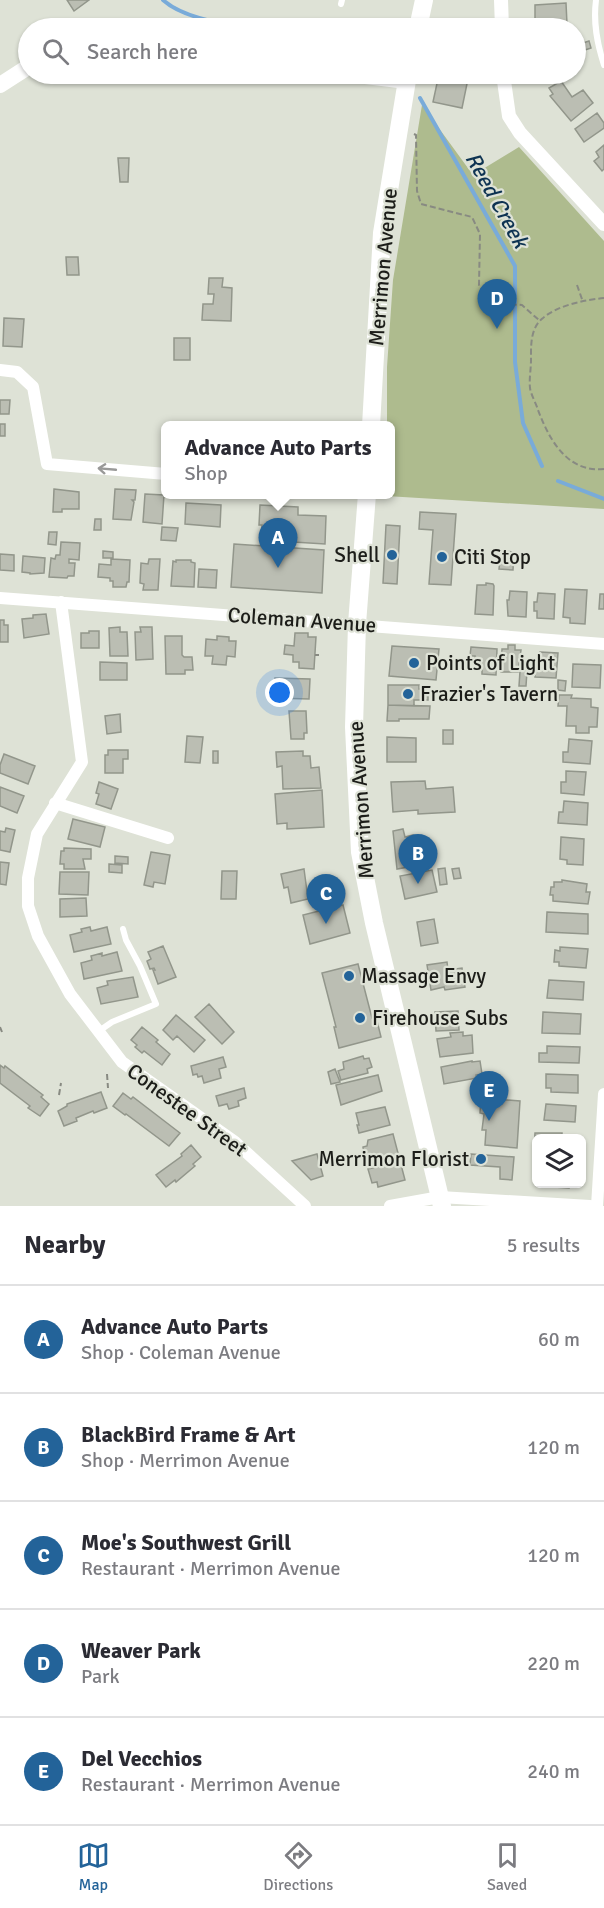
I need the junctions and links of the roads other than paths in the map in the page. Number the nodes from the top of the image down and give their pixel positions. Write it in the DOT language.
graph roads {
  1 [pos="424,0"];
  2 [pos="501,0"];
  3 [pos="596,0"];
  4 [pos="420,18"];
  5 [pos="502,18"];
  6 [pos="604,65"];
  7 [pos="18,73"];
  8 [pos="407,84"];
  9 [pos="503,84"];
  10 [pos="0,85"];
  11 [pos="604,224"];
  12 [pos="0,370"];
  13 [pos="371,421"];
  14 [pos="161,474"];
  15 [pos="367,499"];
  16 [pos="0,598"];
  17 [pos="61,602"];
  18 [pos="357,624"];
  19 [pos="604,644"];
  20 [pos="55,803"];
  21 [pos="168,838"];
  22 [pos="123,929"];
  23 [pos="99,1031"];
  24 [pos="604,1094"];
  25 [pos="441,1202"];
  26 [pos="305,1206"];
  27 [pos="390,1206"];
  28 [pos="590,1206"];
  29 [pos="597,1206"];
  1 -- 4 [label="main road"];
  2 -- 5 [label="street"];
  3 -- 6 [label="lane"];
  7 -- 10 [label="main road"];
  8 -- 13 [label="main road, Merrimon Avenue"];
  9 -- 11 [label="street"];
  14 -- 12 [label="street, one-way"];
  15 -- 18 [label="main road, Merrimon Avenue"];
  16 -- 17 [label="street, Coleman Avenue"];
  17 -- 18 [label="street, Coleman Avenue"];
  17 -- 20 [label="street, Conestee Street"];
  18 -- 19 [label="street, Coleman Avenue"];
  18 -- 25 [label="main road, Merrimon Avenue"];
  20 -- 21 [label="street"];
  20 -- 23 [label="street, Conestee Street"];
  22 -- 23 [label="lane"];
  23 -- 26 [label="street, Conestee Street"];
  24 -- 29 [label="street"];
  25 -- 27 [label="street"];
  25 -- 28 [label="street"];
}
